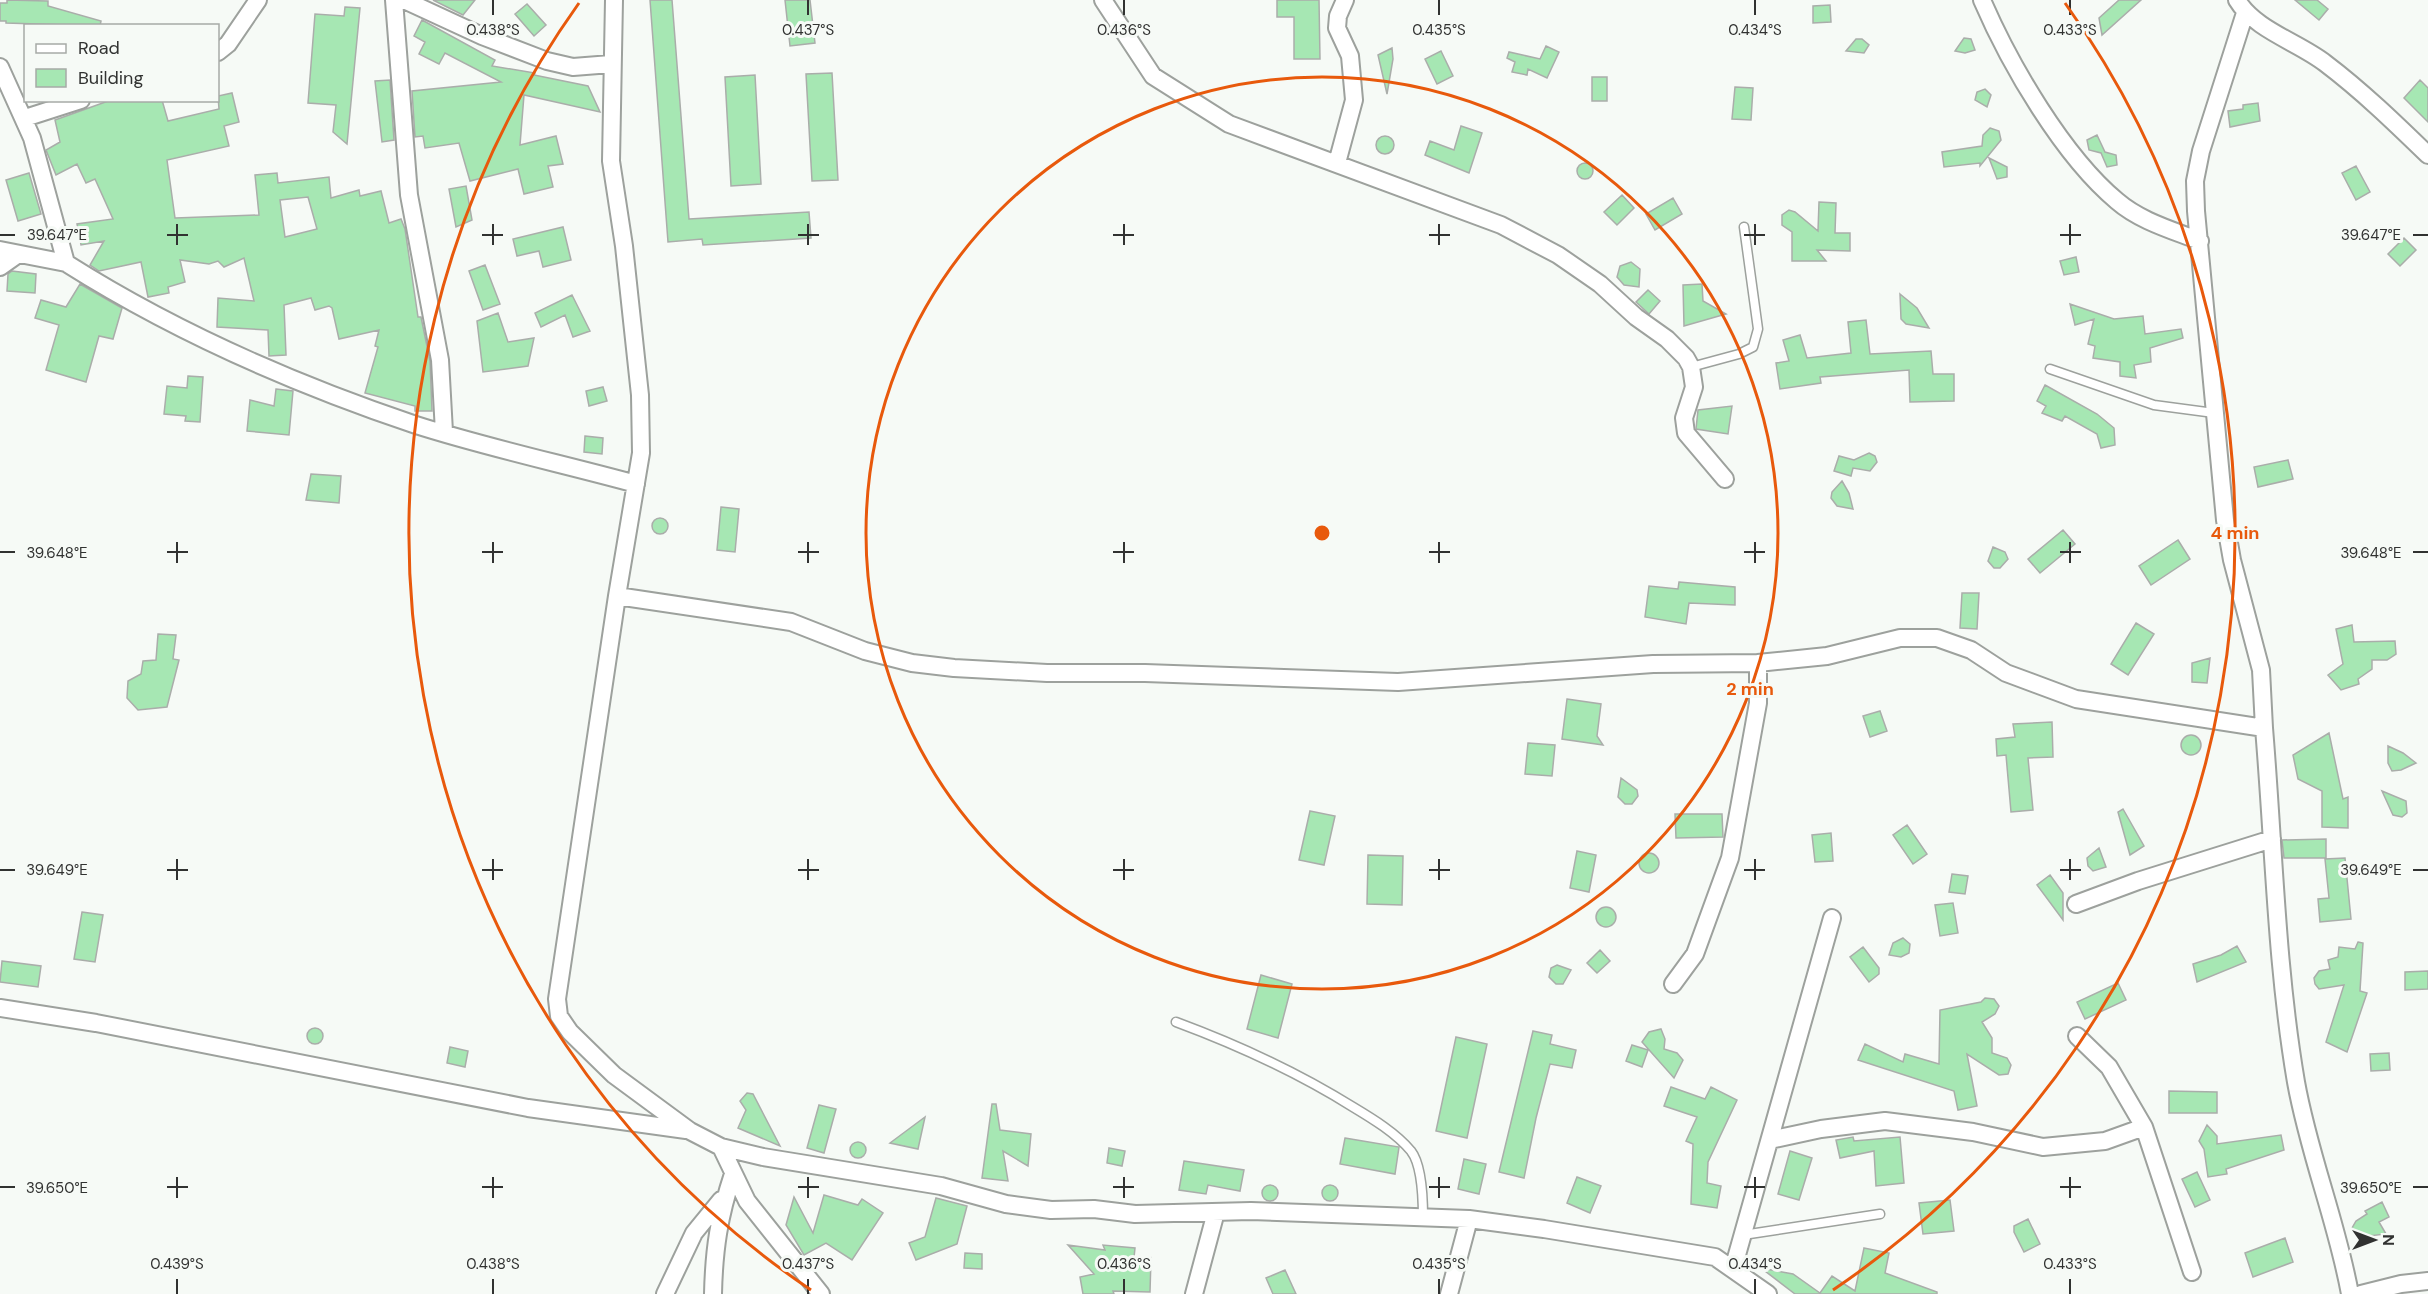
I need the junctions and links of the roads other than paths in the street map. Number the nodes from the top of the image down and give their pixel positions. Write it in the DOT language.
graph roads {
  1 [pos="258,0"];
  2 [pos="394,0"];
  3 [pos="404,0"];
  4 [pos="614,0"];
  5 [pos="1104,0"];
  6 [pos="1345,0"];
  7 [pos="1982,0"];
  8 [pos="2241,7"];
  9 [pos="219,51"];
  10 [pos="611,64"];
  11 [pos="0,67"];
  12 [pos="75,102"];
  13 [pos="25,118"];
  14 [pos="2428,155"];
  15 [pos="1337,163"];
  16 [pos="1744,227"];
  17 [pos="2200,240"];
  18 [pos="0,250"];
  19 [pos="17,255"];
  20 [pos="66,263"];
  21 [pos="0,267"];
  22 [pos="1691,367"];
  23 [pos="2050,369"];
  24 [pos="2214,413"];
  25 [pos="444,432"];
  26 [pos="1725,479"];
  27 [pos="636,484"];
  28 [pos="617,596"];
  29 [pos="1758,663"];
  30 [pos="2264,728"];
  31 [pos="2272,839"];
  32 [pos="2076,904"];
  33 [pos="1832,918"];
  34 [pos="1673,984"];
  35 [pos="0,1008"];
  36 [pos="1176,1022"];
  37 [pos="2077,1036"];
  38 [pos="2144,1126"];
  39 [pos="690,1131"];
  40 [pos="1770,1140"];
  41 [pos="721,1148"];
  42 [pos="733,1174"];
  43 [pos="724,1197"];
  44 [pos="1216,1212"];
  45 [pos="1880,1214"];
  46 [pos="1422,1218"];
  47 [pos="1469,1219"];
  48 [pos="1743,1235"];
  49 [pos="1733,1269"];
  50 [pos="2192,1272"];
  51 [pos="2428,1281"];
  52 [pos="665,1294"];
  53 [pos="713,1294"];
  54 [pos="821,1294"];
  55 [pos="1194,1294"];
  56 [pos="1449,1294"];
  57 [pos="1768,1294"];
  58 [pos="2350,1294"];
  59 [pos="2361,1294"];
  1 -- 9 [label="street"];
  2 -- 25 [label="street"];
  3 -- 10 [label="street"];
  4 -- 10 [label="street"];
  5 -- 15 [label="street"];
  6 -- 15 [label="street"];
  7 -- 17 [label="street"];
  8 -- 14 [label="street"];
  8 -- 17 [label="street"];
  10 -- 27 [label="street"];
  11 -- 13 [label="street"];
  12 -- 13 [label="street"];
  13 -- 20 [label="street"];
  15 -- 22 [label="street"];
  16 -- 22 [label="lane"];
  17 -- 24 [label="street"];
  18 -- 19 [label="street"];
  19 -- 20 [label="street"];
  19 -- 21 [label="street"];
  20 -- 25 [label="street"];
  22 -- 26 [label="street"];
  23 -- 24 [label="lane"];
  24 -- 30 [label="street"];
  25 -- 27 [label="street"];
  27 -- 28 [label="street"];
  28 -- 29 [label="street"];
  28 -- 39 [label="street"];
  29 -- 30 [label="street"];
  29 -- 34 [label="street"];
  30 -- 31 [label="street"];
  31 -- 32 [label="street"];
  31 -- 58 [label="street"];
  33 -- 40 [label="street"];
  35 -- 39 [label="street"];
  36 -- 46 [label="lane"];
  37 -- 38 [label="street"];
  38 -- 40 [label="street"];
  38 -- 50 [label="street"];
  39 -- 41 [label="street"];
  40 -- 48 [label="street"];
  41 -- 42 [label="street"];
  41 -- 44 [label="street"];
  42 -- 43 [label="street"];
  42 -- 54 [label="street"];
  43 -- 52 [label="street"];
  43 -- 53 [label="street"];
  44 -- 46 [label="street"];
  44 -- 55 [label="street"];
  45 -- 48 [label="lane"];
  46 -- 47 [label="street"];
  47 -- 49 [label="street"];
  47 -- 56 [label="street"];
  48 -- 49 [label="street"];
  49 -- 57 [label="street"];
  51 -- 59 [label="street"];
}
